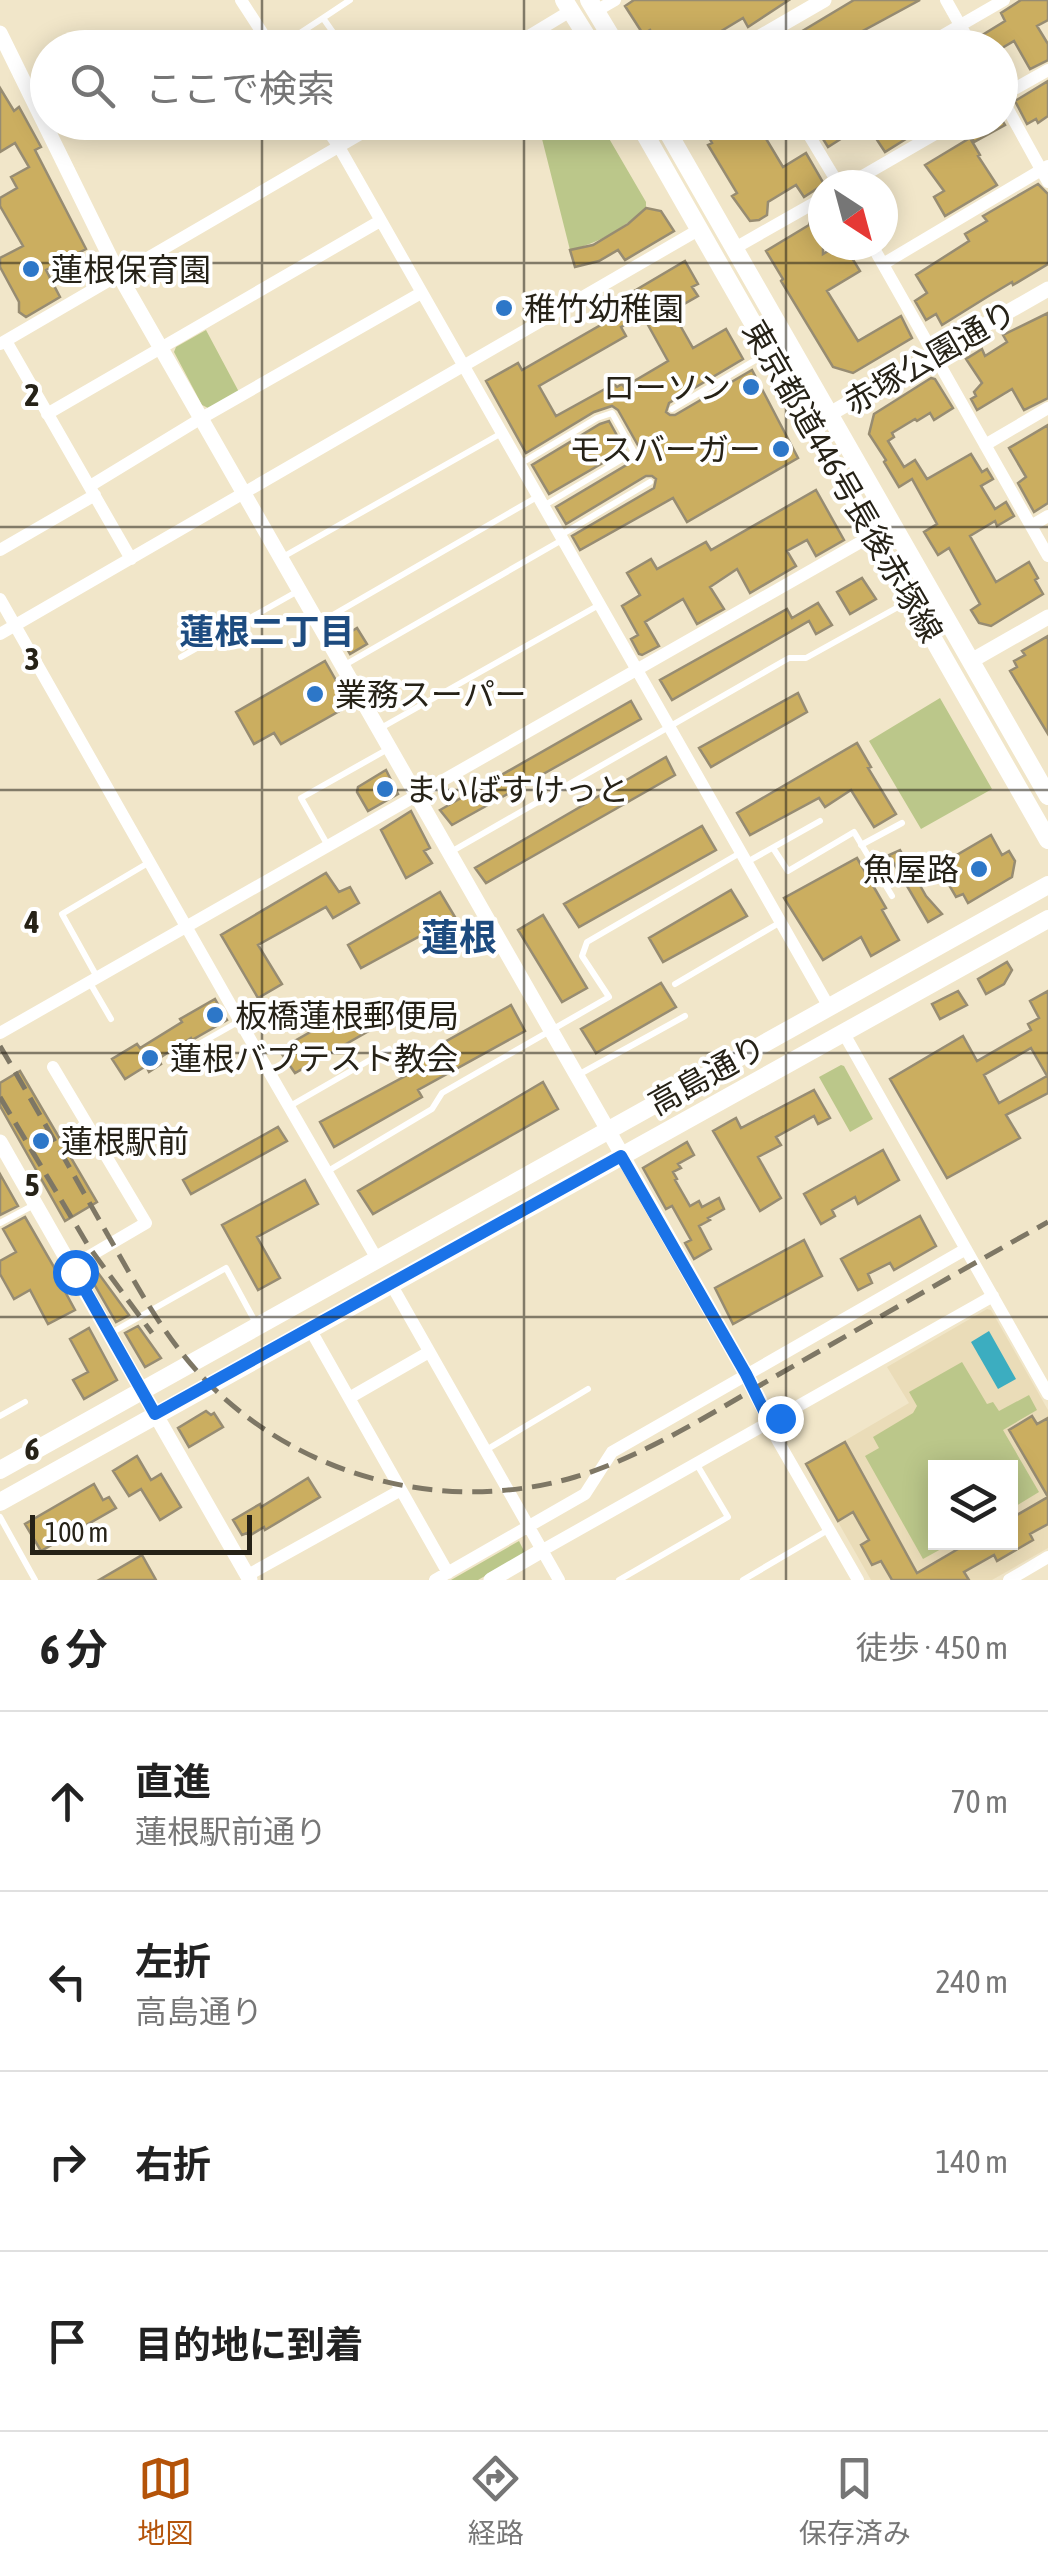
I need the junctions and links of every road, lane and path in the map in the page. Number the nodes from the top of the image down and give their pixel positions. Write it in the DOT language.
graph roads {
  1 [pos="241,0"];
  2 [pos="350,0"];
  3 [pos="615,0"];
  4 [pos="824,0"];
  5 [pos="946,0"];
  6 [pos="1004,0"];
  7 [pos="568,5"];
  8 [pos="592,6"];
  9 [pos="324,18"];
  10 [pos="960,25"];
  11 [pos="262,30"];
  12 [pos="304,30"];
  13 [pos="332,30"];
  14 [pos="534,30"];
  15 [pos="583,30"];
  16 [pos="607,30"];
  17 [pos="776,30"];
  18 [pos="952,30"];
  19 [pos="963,30"];
  20 [pos="0,34"];
  21 [pos="1048,70"];
  22 [pos="1018,87"];
  23 [pos="30,95"];
  24 [pos="1018,125"];
  25 [pos="52,140"];
  26 [pos="334,140"];
  27 [pos="351,140"];
  28 [pos="648,140"];
  29 [pos="672,140"];
  30 [pos="812,140"];
  31 [pos="925,140"];
  32 [pos="339,147"];
  33 [pos="829,170"];
  34 [pos="873,170"];
  35 [pos="1046,173"];
  36 [pos="808,207"];
  37 [pos="380,221"];
  38 [pos="700,229"];
  39 [pos="735,248"];
  40 [pos="881,260"];
  41 [pos="883,264"];
  42 [pos="119,275"];
  43 [pos="1048,289"];
  44 [pos="421,294"];
  45 [pos="3,343"];
  46 [pos="160,348"];
  47 [pos="770,351"];
  48 [pos="934,354"];
  49 [pos="463,366"];
  50 [pos="1048,408"];
  51 [pos="672,409"];
  52 [pos="46,414"];
  53 [pos="829,414"];
  54 [pos="200,419"];
  55 [pos="812,424"];
  56 [pos="501,434"];
  57 [pos="984,444"];
  58 [pos="520,464"];
  59 [pos="650,482"];
  60 [pos="92,491"];
  61 [pos="244,493"];
  62 [pos="540,502"];
  63 [pos="1048,516"];
  64 [pos="1031,526"];
  65 [pos="873,535"];
  66 [pos="561,538"];
  67 [pos="0,550"];
  68 [pos="1048,556"];
  69 [pos="281,558"];
  70 [pos="131,559"];
  71 [pos="299,591"];
  72 [pos="0,599"];
  73 [pos="910,600"];
  74 [pos="600,604"];
  75 [pos="1048,617"];
  76 [pos="318,623"];
  77 [pos="15,625"];
  78 [pos="0,634"];
  79 [pos="181,657"];
  80 [pos="971,661"];
  81 [pos="342,666"];
  82 [pos="636,669"];
  83 [pos="669,725"];
  84 [pos="378,730"];
  85 [pos="389,748"];
  86 [pos="416,795"];
  87 [pos="1048,796"];
  88 [pos="820,821"];
  89 [pos="902,823"];
  90 [pos="1048,840"];
  91 [pos="329,846"];
  92 [pos="862,846"];
  93 [pos="772,848"];
  94 [pos="449,853"];
  95 [pos="743,858"];
  96 [pos="149,863"];
  97 [pos="1048,885"];
  98 [pos="892,896"];
  99 [pos="1048,919"];
  100 [pos="780,922"];
  101 [pos="186,927"];
  102 [pos="93,980"];
  103 [pos="676,984"];
  104 [pos="829,1008"];
  105 [pos="685,1016"];
  106 [pos="111,1019"];
  107 [pos="239,1021"];
  108 [pos="550,1030"];
  109 [pos="0,1032"];
  110 [pos="843,1032"];
  111 [pos="389,1049"];
  112 [pos="169,1061"];
  113 [pos="53,1068"];
  114 [pos="576,1076"];
  115 [pos="288,1106"];
  116 [pos="608,1130"];
  117 [pos="0,1142"];
  118 [pos="621,1156"];
  119 [pos="326,1172"];
  120 [pos="35,1204"];
  121 [pos="0,1223"];
  122 [pos="966,1249"];
  123 [pos="377,1259"];
  124 [pos="71,1266"];
  125 [pos="390,1284"];
  126 [pos="993,1296"];
  127 [pos="258,1326"];
  128 [pos="310,1329"];
  129 [pos="110,1334"];
  130 [pos="429,1352"];
  131 [pos="746,1374"];
  132 [pos="588,1389"];
  133 [pos="142,1390"];
  134 [pos="1048,1394"];
  135 [pos="349,1398"];
  136 [pos="25,1402"];
  137 [pos="155,1414"];
  138 [pos="0,1416"];
  139 [pos="770,1423"];
  140 [pos="485,1450"];
  141 [pos="696,1463"];
  142 [pos="0,1470"];
  143 [pos="401,1490"];
  144 [pos="0,1502"];
  145 [pos="0,1517"];
  146 [pos="529,1528"];
  147 [pos="829,1529"];
  148 [pos="541,1551"];
  149 [pos="1048,1557"];
  150 [pos="442,1576"];
  151 [pos="249,1578"];
  152 [pos="35,1580"];
  153 [pos="491,1580"];
  154 [pos="559,1580"];
  155 [pos="619,1580"];
  156 [pos="743,1580"];
  157 [pos="858,1580"];
  158 [pos="1009,1580"];
  1 -- 11 [label="street"];
  2 -- 9 [label="lane"];
  3 -- 8 [label="street"];
  4 -- 17 [label="street"];
  5 -- 10 [label="street"];
  6 -- 10 [label="street"];
  7 -- 14 [label="street"];
  7 -- 15 [label="main road"];
  8 -- 16 [label="main road"];
  9 -- 12 [label="lane"];
  9 -- 13 [label="lane"];
  10 -- 18 [label="street"];
  10 -- 19 [label="street"];
  20 -- 23 [label="street"];
  21 -- 22 [label="street"];
  24 -- 35 [label="street"];
  25 -- 42 [label="street"];
  26 -- 32 [label="street"];
  27 -- 32 [label="street"];
  28 -- 38 [label="main road, 東京都道446号長後赤塚線"];
  29 -- 39 [label="main road, 東京都道446号長後赤塚線"];
  30 -- 33 [label="street"];
  31 -- 34 [label="street"];
  32 -- 37 [label="street"];
  32 -- 42 [label="street"];
  35 -- 41 [label="street"];
  36 -- 39 [label="street"];
  37 -- 44 [label="street"];
  37 -- 46 [label="street"];
  38 -- 47 [label="main road, 東京都道446号長後赤塚線"];
  38 -- 49 [label="street"];
  39 -- 53 [label="main road, 東京都道446号長後赤塚線"];
  40 -- 41 [label="street"];
  41 -- 48 [label="street"];
  42 -- 45 [label="street"];
  42 -- 46 [label="street"];
  43 -- 48 [label="street, 赤塚公園通り"];
  44 -- 49 [label="street"];
  44 -- 54 [label="street"];
  45 -- 52 [label="street"];
  46 -- 52 [label="street"];
  46 -- 54 [label="street"];
  47 -- 51 [label="lane"];
  47 -- 55 [label="main road, 東京都道446号長後赤塚線"];
  48 -- 53 [label="street, 赤塚公園通り"];
  48 -- 57 [label="street"];
  49 -- 56 [label="street"];
  49 -- 61 [label="street"];
  50 -- 57 [label="street"];
  52 -- 60 [label="street"];
  53 -- 55 [label="street, 赤塚公園通り"];
  53 -- 80 [label="main road, 東京都道446号長後赤塚線"];
  54 -- 60 [label="street"];
  54 -- 61 [label="street"];
  55 -- 65 [label="main road, 東京都道446号長後赤塚線"];
  56 -- 58 [label="street"];
  56 -- 69 [label="lane"];
  57 -- 64 [label="street"];
  58 -- 62 [label="street"];
  58 -- 62 [label="lane"];
  59 -- 66 [label="lane"];
  60 -- 67 [label="street"];
  60 -- 70 [label="street"];
  61 -- 69 [label="street"];
  61 -- 70 [label="street"];
  62 -- 66 [label="street"];
  62 -- 76 [label="lane"];
  63 -- 64 [label="street"];
  64 -- 68 [label="street"];
  65 -- 73 [label="main road, 東京都道446号長後赤塚線"];
  65 -- 82 [label="street"];
  66 -- 74 [label="street"];
  66 -- 81 [label="lane"];
  69 -- 71 [label="street"];
  70 -- 77 [label="street"];
  71 -- 76 [label="street"];
  71 -- 79 [label="lane"];
  72 -- 77 [label="street"];
  73 -- 83 [label="lane"];
  73 -- 90 [label="main road, 東京都道446号長後赤塚線"];
  74 -- 82 [label="street"];
  74 -- 84 [label="lane"];
  75 -- 80 [label="street"];
  76 -- 81 [label="street"];
  77 -- 78 [label="street"];
  77 -- 96 [label="street"];
  80 -- 87 [label="main road, 東京都道446号長後赤塚線"];
  81 -- 84 [label="street"];
  82 -- 83 [label="street"];
  82 -- 86 [label="street"];
  83 -- 94 [label="lane"];
  83 -- 95 [label="street"];
  84 -- 85 [label="street"];
  85 -- 86 [label="street"];
  85 -- 91 [label="lane"];
  86 -- 91 [label="street"];
  86 -- 94 [label="street"];
  88 -- 93 [label="lane"];
  89 -- 92 [label="lane"];
  91 -- 101 [label="street"];
  92 -- 93 [label="lane"];
  92 -- 98 [label="lane"];
  93 -- 95 [label="lane"];
  94 -- 108 [label="street"];
  95 -- 100 [label="street"];
  95 -- 108 [label="lane"];
  96 -- 101 [label="street"];
  96 -- 102 [label="lane"];
  97 -- 104 [label="main road, 高島通り"];
  99 -- 110 [label="main road, 高島通り"];
  100 -- 103 [label="lane"];
  100 -- 104 [label="street"];
  101 -- 102 [label="street"];
  101 -- 107 [label="street"];
  102 -- 106 [label="lane"];
  102 -- 109 [label="street"];
  104 -- 116 [label="main road, 高島通り"];
  105 -- 114 [label="lane"];
  107 -- 112 [label="lane"];
  107 -- 115 [label="street"];
  108 -- 114 [label="street"];
  108 -- 119 [label="lane"];
  110 -- 118 [label="main road, 高島通り"];
  110 -- 122 [label="street"];
  111 -- 115 [label="lane"];
  113 -- 124 [label="street"];
  114 -- 116 [label="street"];
  115 -- 119 [label="street"];
  116 -- 118 [label="street"];
  116 -- 123 [label="main road, 高島通り"];
  117 -- 120 [label="street"];
  118 -- 125 [label="main road, 高島通り"];
  118 -- 131 [label="street"];
  119 -- 123 [label="street"];
  120 -- 121 [label="lane"];
  120 -- 124 [label="street"];
  122 -- 126 [label="street"];
  122 -- 131 [label="street"];
  123 -- 127 [label="main road, 高島通り"];
  124 -- 129 [label="street"];
  125 -- 128 [label="main road, 高島通り"];
  125 -- 130 [label="street"];
  126 -- 134 [label="street"];
  126 -- 139 [label="street"];
  127 -- 129 [label="lane"];
  127 -- 133 [label="main road, 高島通り"];
  128 -- 135 [label="street"];
  128 -- 137 [label="main road, 高島通り"];
  129 -- 133 [label="street"];
  130 -- 135 [label="street"];
  130 -- 140 [label="street"];
  131 -- 139 [label="street"];
  131 -- 146 [label="street"];
  132 -- 140 [label="lane"];
  133 -- 137 [label="street"];
  133 -- 142 [label="main road, 高島通り"];
  135 -- 143 [label="street"];
  136 -- 138 [label="lane"];
  137 -- 144 [label="main road, 高島通り"];
  137 -- 151 [label="street"];
  139 -- 141 [label="street"];
  139 -- 147 [label="street"];
  140 -- 146 [label="street"];
  141 -- 148 [label="street"];
  141 -- 155 [label="lane"];
  143 -- 150 [label="street"];
  143 -- 151 [label="street"];
  145 -- 152 [label="lane"];
  146 -- 148 [label="street"];
  146 -- 150 [label="street"];
  147 -- 156 [label="lane"];
  147 -- 157 [label="street"];
  148 -- 153 [label="street"];
  148 -- 154 [label="street"];
  149 -- 158 [label="street"];
}
